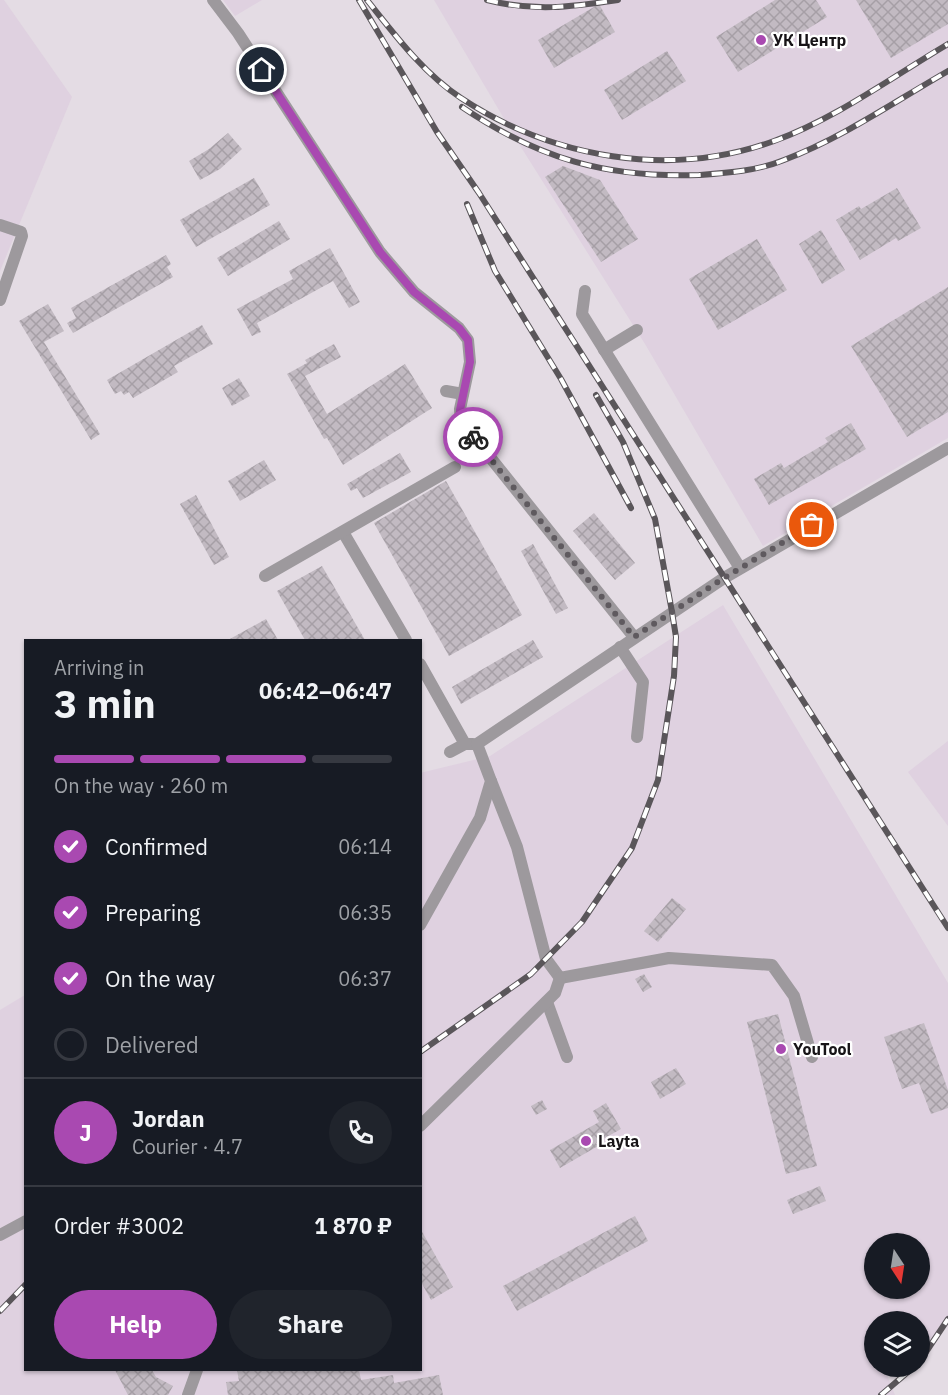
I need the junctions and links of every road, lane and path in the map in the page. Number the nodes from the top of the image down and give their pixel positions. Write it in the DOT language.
graph roads {
  1 [pos="213,0"];
  2 [pos="0,225"];
  3 [pos="585,291"];
  4 [pos="0,300"];
  5 [pos="637,330"];
  6 [pos="604,350"];
  7 [pos="446,391"];
  8 [pos="463,394"];
  9 [pos="948,448"];
  10 [pos="455,467"];
  11 [pos="343,532"];
  12 [pos="740,568"];
  13 [pos="265,576"];
  14 [pos="634,637"];
  15 [pos="405,639"];
  16 [pos="620,647"];
  17 [pos="422,667"];
  18 [pos="637,737"];
  19 [pos="471,744"];
  20 [pos="450,752"];
  21 [pos="491,781"];
  22 [pos="422,921"];
  23 [pos="560,978"];
  24 [pos="547,1002"];
  25 [pos="567,1057"];
  26 [pos="812,1057"];
  27 [pos="422,1124"];
  28 [pos="24,1222"];
  29 [pos="0,1235"];
  30 [pos="197,1371"];
  31 [pos="188,1395"];
  1 -- 8 [label="street"];
  2 -- 4 [label="street"];
  3 -- 6 [label="street"];
  5 -- 6 [label="street"];
  6 -- 12 [label="street"];
  7 -- 8 [label="street"];
  8 -- 14 [label="street"];
  9 -- 12 [label="street"];
  10 -- 11 [label="street"];
  11 -- 13 [label="street"];
  11 -- 15 [label="street"];
  12 -- 14 [label="street"];
  14 -- 16 [label="street"];
  16 -- 18 [label="street"];
  16 -- 19 [label="street"];
  17 -- 19 [label="street"];
  19 -- 20 [label="street"];
  19 -- 21 [label="street"];
  21 -- 22 [label="street"];
  21 -- 23 [label="street"];
  23 -- 24 [label="street"];
  23 -- 26 [label="street"];
  24 -- 25 [label="street"];
  24 -- 27 [label="street"];
  28 -- 29 [label="street"];
  30 -- 31 [label="street"];
}
